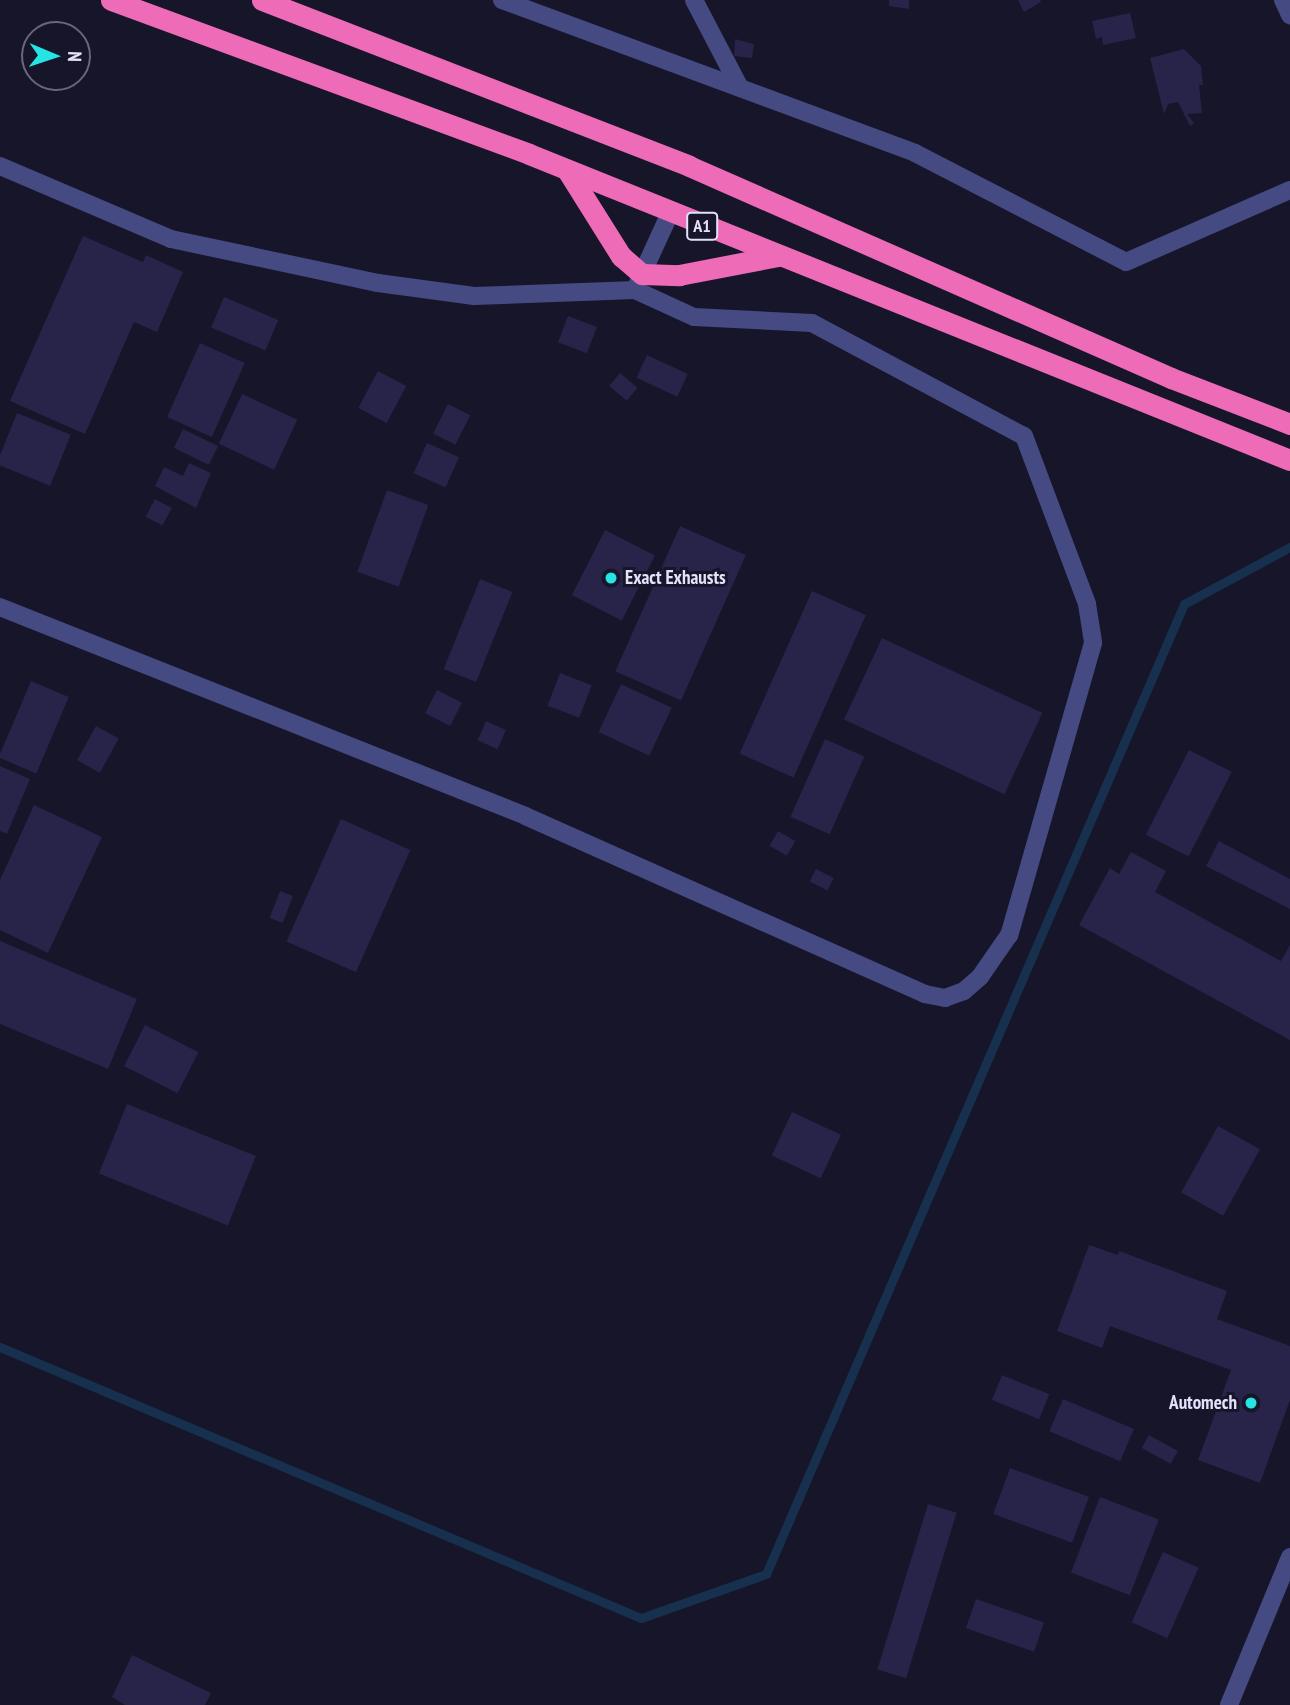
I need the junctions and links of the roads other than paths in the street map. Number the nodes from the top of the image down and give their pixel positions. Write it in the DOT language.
graph roads {
  1 [pos="111,0"];
  2 [pos="262,0"];
  3 [pos="502,0"];
  4 [pos="694,0"];
  5 [pos="1283,0"];
  6 [pos="1290,15"];
  7 [pos="740,88"];
  8 [pos="0,166"];
  9 [pos="567,170"];
  10 [pos="1290,190"];
  11 [pos="670,213"];
  12 [pos="778,256"];
  13 [pos="639,282"];
  14 [pos="1290,424"];
  15 [pos="1290,460"];
  16 [pos="0,607"];
  17 [pos="1290,1557"];
  18 [pos="1229,1705"];
  1 -- 9 [label="highway, A1"];
  2 -- 14 [label="highway"];
  3 -- 7 [label="street"];
  4 -- 7 [label="street"];
  5 -- 6 [label="street"];
  7 -- 10 [label="street"];
  8 -- 13 [label="street"];
  9 -- 11 [label="highway, A1"];
  9 -- 13 [label="highway"];
  11 -- 12 [label="highway, A1"];
  11 -- 13 [label="street"];
  12 -- 13 [label="highway"];
  12 -- 15 [label="highway, A1"];
  13 -- 16 [label="street"];
  17 -- 18 [label="street"];
}
